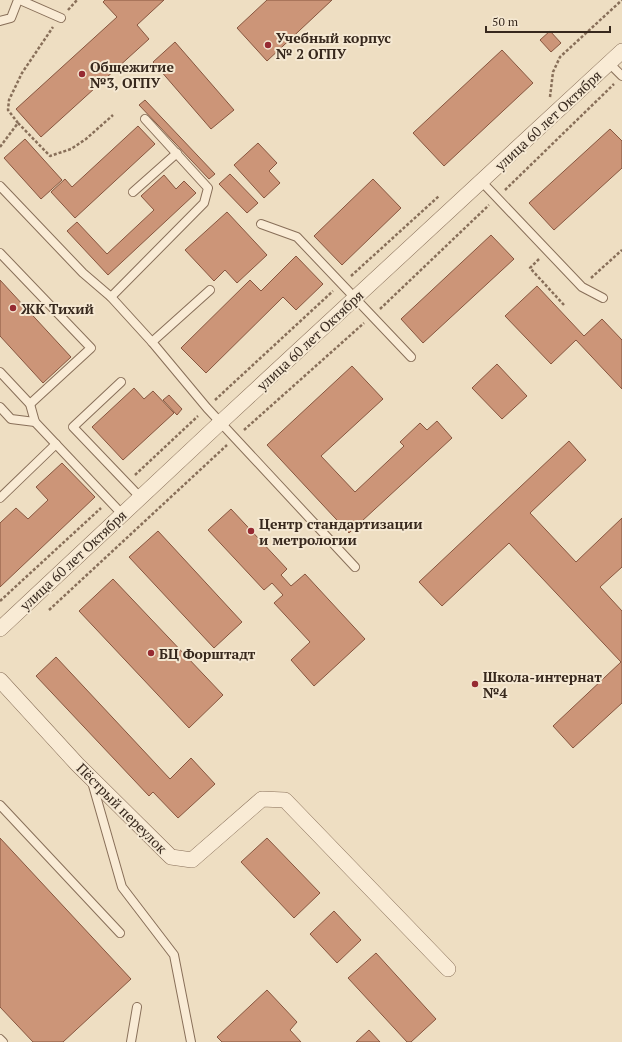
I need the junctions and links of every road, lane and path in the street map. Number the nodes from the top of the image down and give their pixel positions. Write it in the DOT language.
graph roads {
  1 [pos="19,0"];
  2 [pos="77,0"];
  3 [pos="622,0"];
  4 [pos="61,18"];
  5 [pos="0,21"];
  6 [pos="622,51"];
  7 [pos="609,63"];
  8 [pos="619,79"];
  9 [pos="544,102"];
  10 [pos="113,115"];
  11 [pos="145,119"];
  12 [pos="18,123"];
  13 [pos="0,148"];
  14 [pos="177,153"];
  15 [pos="482,182"];
  16 [pos="0,186"];
  17 [pos="133,192"];
  18 [pos="440,196"];
  19 [pos="497,198"];
  20 [pos="261,224"];
  21 [pos="622,250"];
  22 [pos="0,253"];
  23 [pos="542,256"];
  24 [pos="342,284"];
  25 [pos="582,287"];
  26 [pos="210,290"];
  27 [pos="110,298"];
  28 [pos="603,298"];
  29 [pos="355,299"];
  30 [pos="564,304"];
  31 [pos="372,316"];
  32 [pos="152,342"];
  33 [pos="411,357"];
  34 [pos="0,372"];
  35 [pos="121,382"];
  36 [pos="30,404"];
  37 [pos="0,407"];
  38 [pos="207,408"];
  39 [pos="35,422"];
  40 [pos="221,422"];
  41 [pos="236,438"];
  42 [pos="56,444"];
  43 [pos="127,483"];
  44 [pos="140,497"];
  45 [pos="0,498"];
  46 [pos="109,500"];
  47 [pos="122,514"];
  48 [pos="355,567"];
  49 [pos="0,601"];
  50 [pos="48,610"];
  51 [pos="0,629"];
  52 [pos="0,680"];
  53 [pos="91,777"];
  54 [pos="0,805"];
  55 [pos="120,933"];
  56 [pos="448,969"];
  57 [pos="137,1007"];
  58 [pos="0,1039"];
  59 [pos="3,1042"];
  60 [pos="131,1042"];
  61 [pos="191,1042"];
  1 -- 4 [label="lane"];
  1 -- 5 [label="lane"];
  2 -- 4 [label="path"];
  3 -- 9 [label="path"];
  4 -- 12 [label="path"];
  6 -- 7 [label="street, улица 60 лет Октября"];
  7 -- 8 [label="lane"];
  7 -- 15 [label="street, улица 60 лет Октября"];
  8 -- 19 [label="path"];
  10 -- 12 [label="path"];
  11 -- 14 [label="lane"];
  12 -- 13 [label="path"];
  14 -- 17 [label="lane"];
  14 -- 27 [label="lane"];
  15 -- 19 [label="lane"];
  15 -- 29 [label="street, улица 60 лет Октября"];
  16 -- 27 [label="lane"];
  18 -- 24 [label="path"];
  19 -- 25 [label="lane"];
  19 -- 31 [label="path"];
  20 -- 24 [label="lane"];
  21 -- 25 [label="path"];
  22 -- 36 [label="lane"];
  23 -- 30 [label="path"];
  24 -- 29 [label="lane"];
  24 -- 38 [label="path"];
  25 -- 28 [label="lane"];
  26 -- 32 [label="lane"];
  27 -- 32 [label="lane"];
  29 -- 31 [label="lane"];
  29 -- 40 [label="street, улица 60 лет Октября"];
  31 -- 33 [label="lane"];
  31 -- 41 [label="path"];
  32 -- 38 [label="lane"];
  34 -- 36 [label="lane"];
  35 -- 43 [label="lane"];
  36 -- 39 [label="lane"];
  37 -- 39 [label="lane"];
  38 -- 40 [label="lane"];
  38 -- 43 [label="path"];
  39 -- 42 [label="lane"];
  40 -- 41 [label="lane"];
  40 -- 44 [label="street, улица 60 лет Октября"];
  41 -- 48 [label="lane"];
  41 -- 50 [label="path"];
  42 -- 45 [label="lane"];
  42 -- 46 [label="lane"];
  43 -- 44 [label="lane"];
  44 -- 47 [label="street, улица 60 лет Октября"];
  46 -- 47 [label="lane"];
  46 -- 49 [label="path"];
  47 -- 51 [label="street, улица 60 лет Октября"];
  52 -- 53 [label="street, Пёстрый переулок"];
  53 -- 56 [label="street, Пёстрый переулок"];
  53 -- 61 [label="lane"];
  54 -- 55 [label="lane"];
  57 -- 60 [label="lane"];
  58 -- 59 [label="lane"];
}
